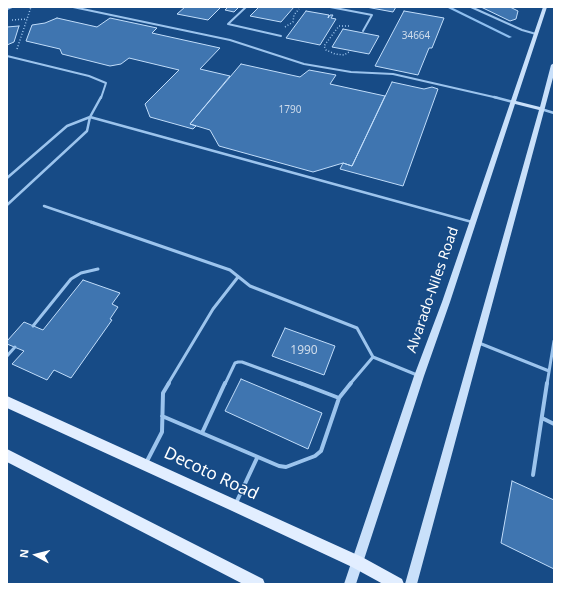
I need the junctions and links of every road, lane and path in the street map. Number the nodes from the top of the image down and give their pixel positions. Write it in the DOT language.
graph roads {
  1 [pos="12,7"];
  2 [pos="31,7"];
  3 [pos="73,7"];
  4 [pos="246,7"];
  5 [pos="330,7"];
  6 [pos="471,7"];
  7 [pos="545,7"];
  8 [pos="336,8"];
  9 [pos="7,9"];
  10 [pos="299,9"];
  11 [pos="28,19"];
  12 [pos="8,20"];
  13 [pos="349,26"];
  14 [pos="284,27"];
  15 [pos="363,32"];
  16 [pos="536,34"];
  17 [pos="281,36"];
  18 [pos="349,52"];
  19 [pos="7,56"];
  20 [pos="10,56"];
  21 [pos="554,65"];
  22 [pos="513,102"];
  23 [pos="541,109"];
  24 [pos="554,113"];
  25 [pos="90,117"];
  26 [pos="7,178"];
  27 [pos="7,205"];
  28 [pos="44,206"];
  29 [pos="472,222"];
  30 [pos="98,269"];
  31 [pos="238,277"];
  32 [pos="33,326"];
  33 [pos="554,341"];
  34 [pos="477,342"];
  35 [pos="15,347"];
  36 [pos="7,356"];
  37 [pos="373,357"];
  38 [pos="550,371"];
  39 [pos="419,376"];
  40 [pos="339,398"];
  41 [pos="7,402"];
  42 [pos="162,416"];
  43 [pos="542,418"];
  44 [pos="554,424"];
  45 [pos="202,433"];
  46 [pos="7,455"];
  47 [pos="257,458"];
  48 [pos="146,464"];
  49 [pos="533,475"];
  50 [pos="235,505"];
  51 [pos="357,562"];
  52 [pos="258,584"];
  53 [pos="350,584"];
  54 [pos="397,584"];
  55 [pos="411,584"];
  1 -- 9 [label="lane"];
  2 -- 11 [label="path"];
  3 -- 22 [label="lane"];
  4 -- 17 [label="lane"];
  5 -- 8 [label="lane"];
  6 -- 16 [label="lane"];
  7 -- 16 [label="main road, Alvarado-Niles Road"];
  8 -- 15 [label="lane"];
  10 -- 14 [label="path"];
  11 -- 12 [label="path"];
  11 -- 20 [label="path"];
  13 -- 18 [label="path"];
  16 -- 22 [label="main road, Alvarado-Niles Road"];
  19 -- 20 [label="lane"];
  20 -- 25 [label="lane"];
  21 -- 23 [label="main road"];
  22 -- 23 [label="main road"];
  22 -- 29 [label="main road, Alvarado-Niles Road"];
  23 -- 24 [label="lane"];
  23 -- 34 [label="main road"];
  25 -- 26 [label="lane"];
  25 -- 27 [label="lane"];
  25 -- 29 [label="lane"];
  28 -- 31 [label="lane"];
  29 -- 39 [label="main road, Alvarado-Niles Road"];
  30 -- 32 [label="lane"];
  31 -- 37 [label="lane"];
  31 -- 42 [label="lane"];
  33 -- 38 [label="lane"];
  34 -- 38 [label="lane"];
  34 -- 55 [label="main road"];
  35 -- 36 [label="lane"];
  37 -- 39 [label="lane"];
  37 -- 40 [label="lane"];
  38 -- 43 [label="lane"];
  39 -- 51 [label="main road, Alvarado-Niles Road"];
  40 -- 45 [label="lane"];
  40 -- 47 [label="lane"];
  41 -- 48 [label="main road, Decoto Road"];
  42 -- 45 [label="lane"];
  42 -- 48 [label="lane"];
  43 -- 44 [label="lane"];
  43 -- 49 [label="lane"];
  45 -- 47 [label="lane"];
  46 -- 52 [label="main road"];
  47 -- 50 [label="lane"];
  48 -- 50 [label="main road, Decoto Road"];
  50 -- 51 [label="main road, Decoto Road"];
  51 -- 53 [label="main road, Alvarado-Niles Road"];
  51 -- 54 [label="main road, Decoto Road"];
}
